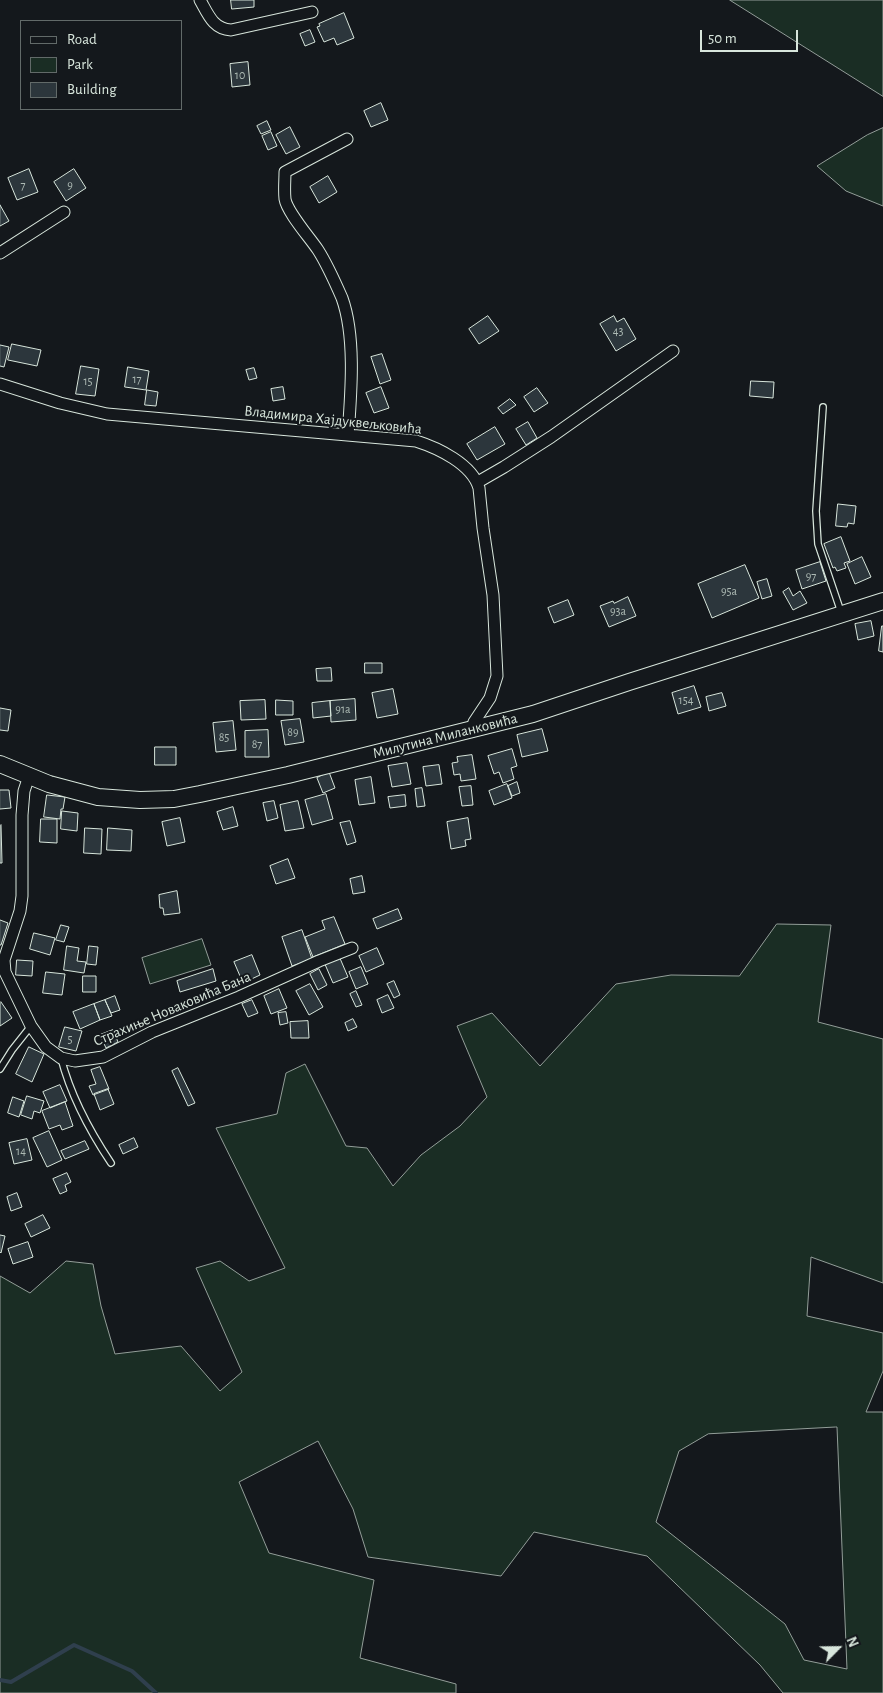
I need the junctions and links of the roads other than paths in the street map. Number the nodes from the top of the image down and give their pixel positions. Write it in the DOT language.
graph roads {
  1 [pos="200,0"];
  2 [pos="312,12"];
  3 [pos="347,139"];
  4 [pos="64,212"];
  5 [pos="0,253"];
  6 [pos="673,351"];
  7 [pos="0,384"];
  8 [pos="823,407"];
  9 [pos="348,435"];
  10 [pos="478,482"];
  11 [pos="883,601"];
  12 [pos="842,614"];
  13 [pos="472,730"];
  14 [pos="0,764"];
  15 [pos="29,776"];
  16 [pos="352,948"];
  17 [pos="31,1026"];
  18 [pos="61,1058"];
  19 [pos="0,1069"];
  20 [pos="111,1163"];
  1 -- 2 [label="street"];
  3 -- 9 [label="street"];
  4 -- 5 [label="street"];
  6 -- 10 [label="street"];
  7 -- 9 [label="street, Владимира Хајдуквељковића"];
  8 -- 12 [label="lane"];
  9 -- 10 [label="street, Владимира Хајдуквељковића"];
  10 -- 13 [label="street"];
  11 -- 12 [label="main road, Милутина Миланковића"];
  12 -- 13 [label="main road, Милутина Миланковића"];
  13 -- 15 [label="main road, Милутина Миланковића"];
  14 -- 15 [label="main road, Милутина Миланковића"];
  15 -- 17 [label="street"];
  16 -- 18 [label="street, Страхиње Новаковића Бана"];
  17 -- 18 [label="street"];
  17 -- 19 [label="lane"];
  18 -- 20 [label="lane"];
}
